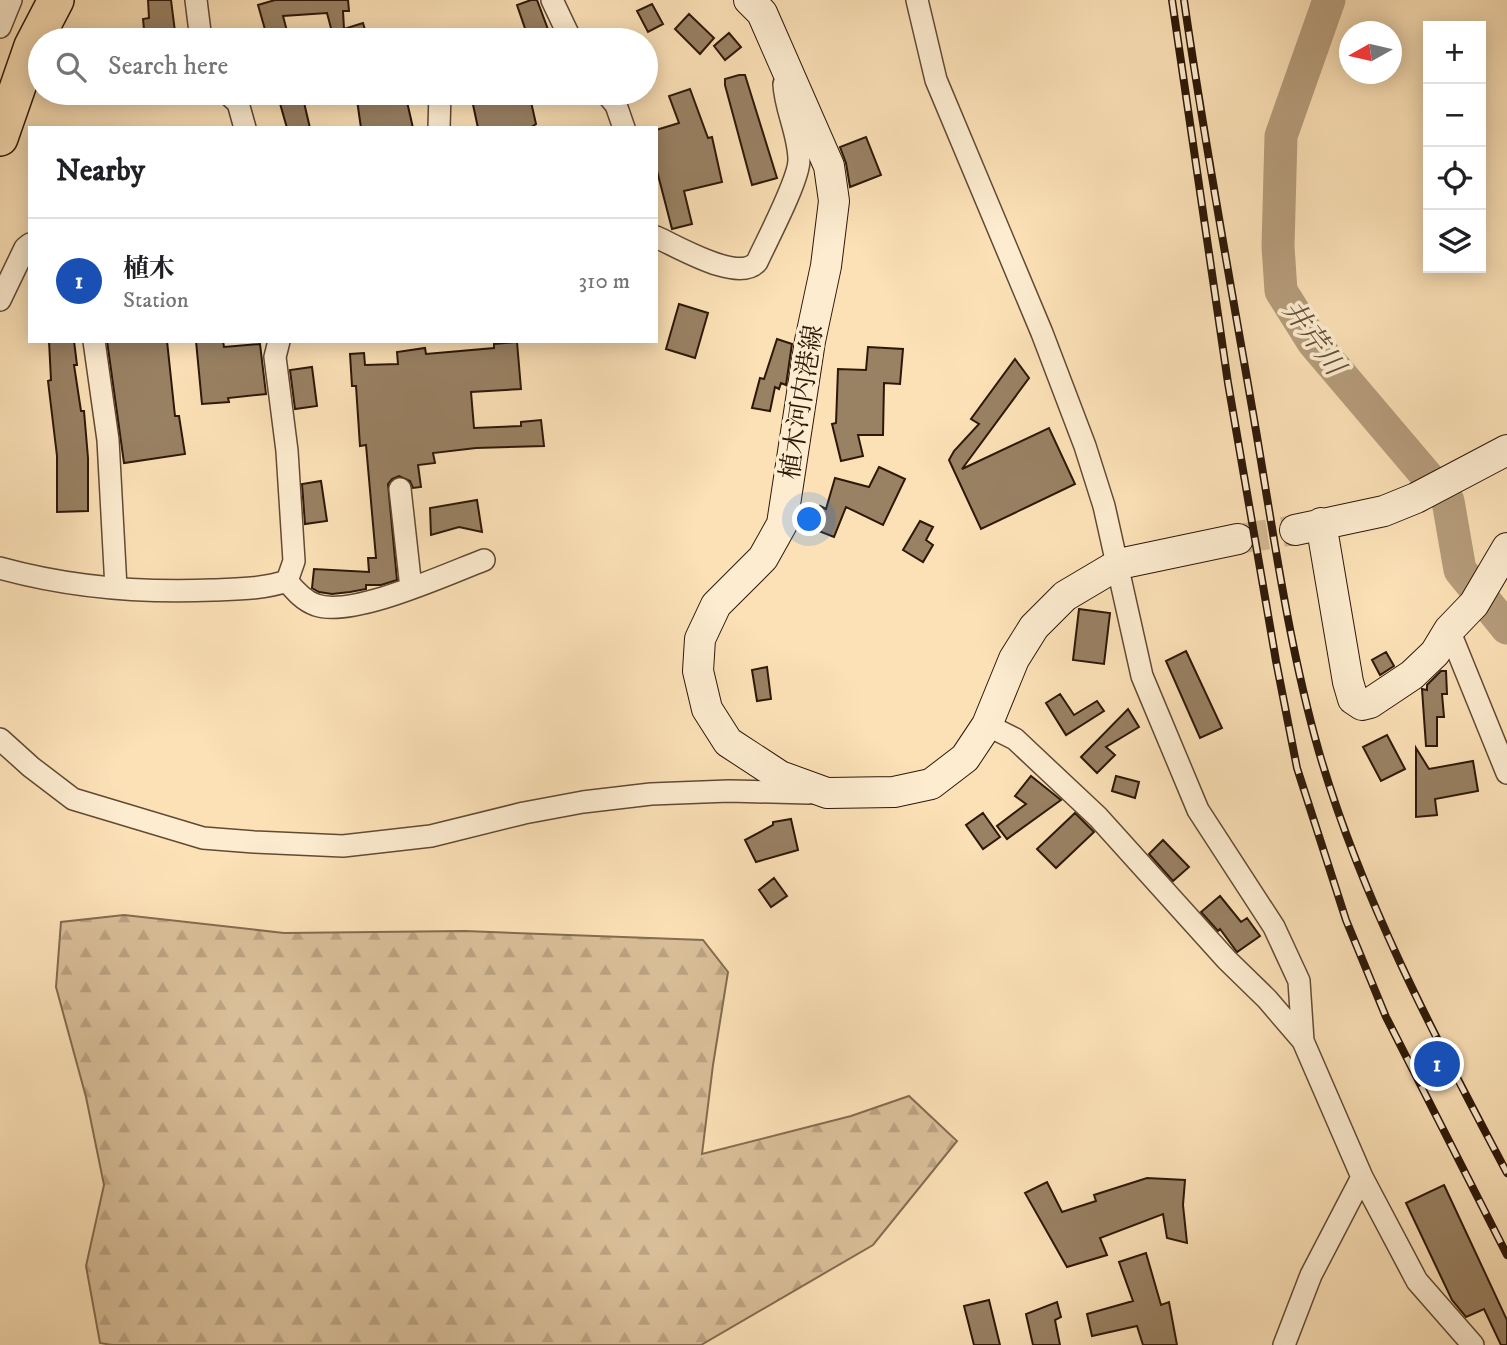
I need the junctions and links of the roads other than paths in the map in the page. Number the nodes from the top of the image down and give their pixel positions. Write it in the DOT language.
graph roads {
  1 [pos="11,0"];
  2 [pos="56,0"];
  3 [pos="196,0"];
  4 [pos="552,0"];
  5 [pos="749,0"];
  6 [pos="916,0"];
  7 [pos="0,27"];
  8 [pos="42,28"];
  9 [pos="200,28"];
  10 [pos="565,28"];
  11 [pos="28,58"];
  12 [pos="783,61"];
  13 [pos="239,105"];
  14 [pos="440,105"];
  15 [pos="616,105"];
  16 [pos="244,126"];
  17 [pos="439,126"];
  18 [pos="623,126"];
  19 [pos="0,138"];
  20 [pos="658,238"];
  21 [pos="28,246"];
  22 [pos="0,300"];
  23 [pos="94,343"];
  24 [pos="278,343"];
  25 [pos="1507,450"];
  26 [pos="400,489"];
  27 [pos="1238,539"];
  28 [pos="1507,548"];
  29 [pos="484,560"];
  30 [pos="1119,565"];
  31 [pos="0,568"];
  32 [pos="287,581"];
  33 [pos="116,588"];
  34 [pos="411,588"];
  35 [pos="1448,630"];
  36 [pos="987,725"];
  37 [pos="0,739"];
  38 [pos="1507,773"];
  39 [pos="827,793"];
  40 [pos="1303,1041"];
  41 [pos="1362,1177"];
  42 [pos="1284,1345"];
  43 [pos="1473,1345"];
  1 -- 7 [label="street"];
  2 -- 8 [label="highway"];
  3 -- 9 [label="street"];
  4 -- 10 [label="street"];
  5 -- 12 [label="main road, 植木河内港線"];
  6 -- 30 [label="street"];
  11 -- 19 [label="highway"];
  12 -- 20 [label="street"];
  12 -- 39 [label="main road, 植木河内港線"];
  13 -- 16 [label="street"];
  14 -- 17 [label="street"];
  15 -- 18 [label="street"];
  21 -- 22 [label="street"];
  23 -- 33 [label="street"];
  24 -- 32 [label="street"];
  25 -- 35 [label="main road"];
  26 -- 34 [label="street"];
  27 -- 30 [label="main road, 植木河内港線"];
  28 -- 35 [label="main road"];
  29 -- 34 [label="street"];
  30 -- 36 [label="main road, 植木河内港線"];
  30 -- 40 [label="street"];
  31 -- 33 [label="street"];
  32 -- 33 [label="street"];
  32 -- 34 [label="street"];
  35 -- 38 [label="street"];
  36 -- 39 [label="main road, 植木河内港線"];
  36 -- 40 [label="street"];
  37 -- 39 [label="street"];
  40 -- 41 [label="street"];
  41 -- 42 [label="street"];
  41 -- 43 [label="street"];
}
